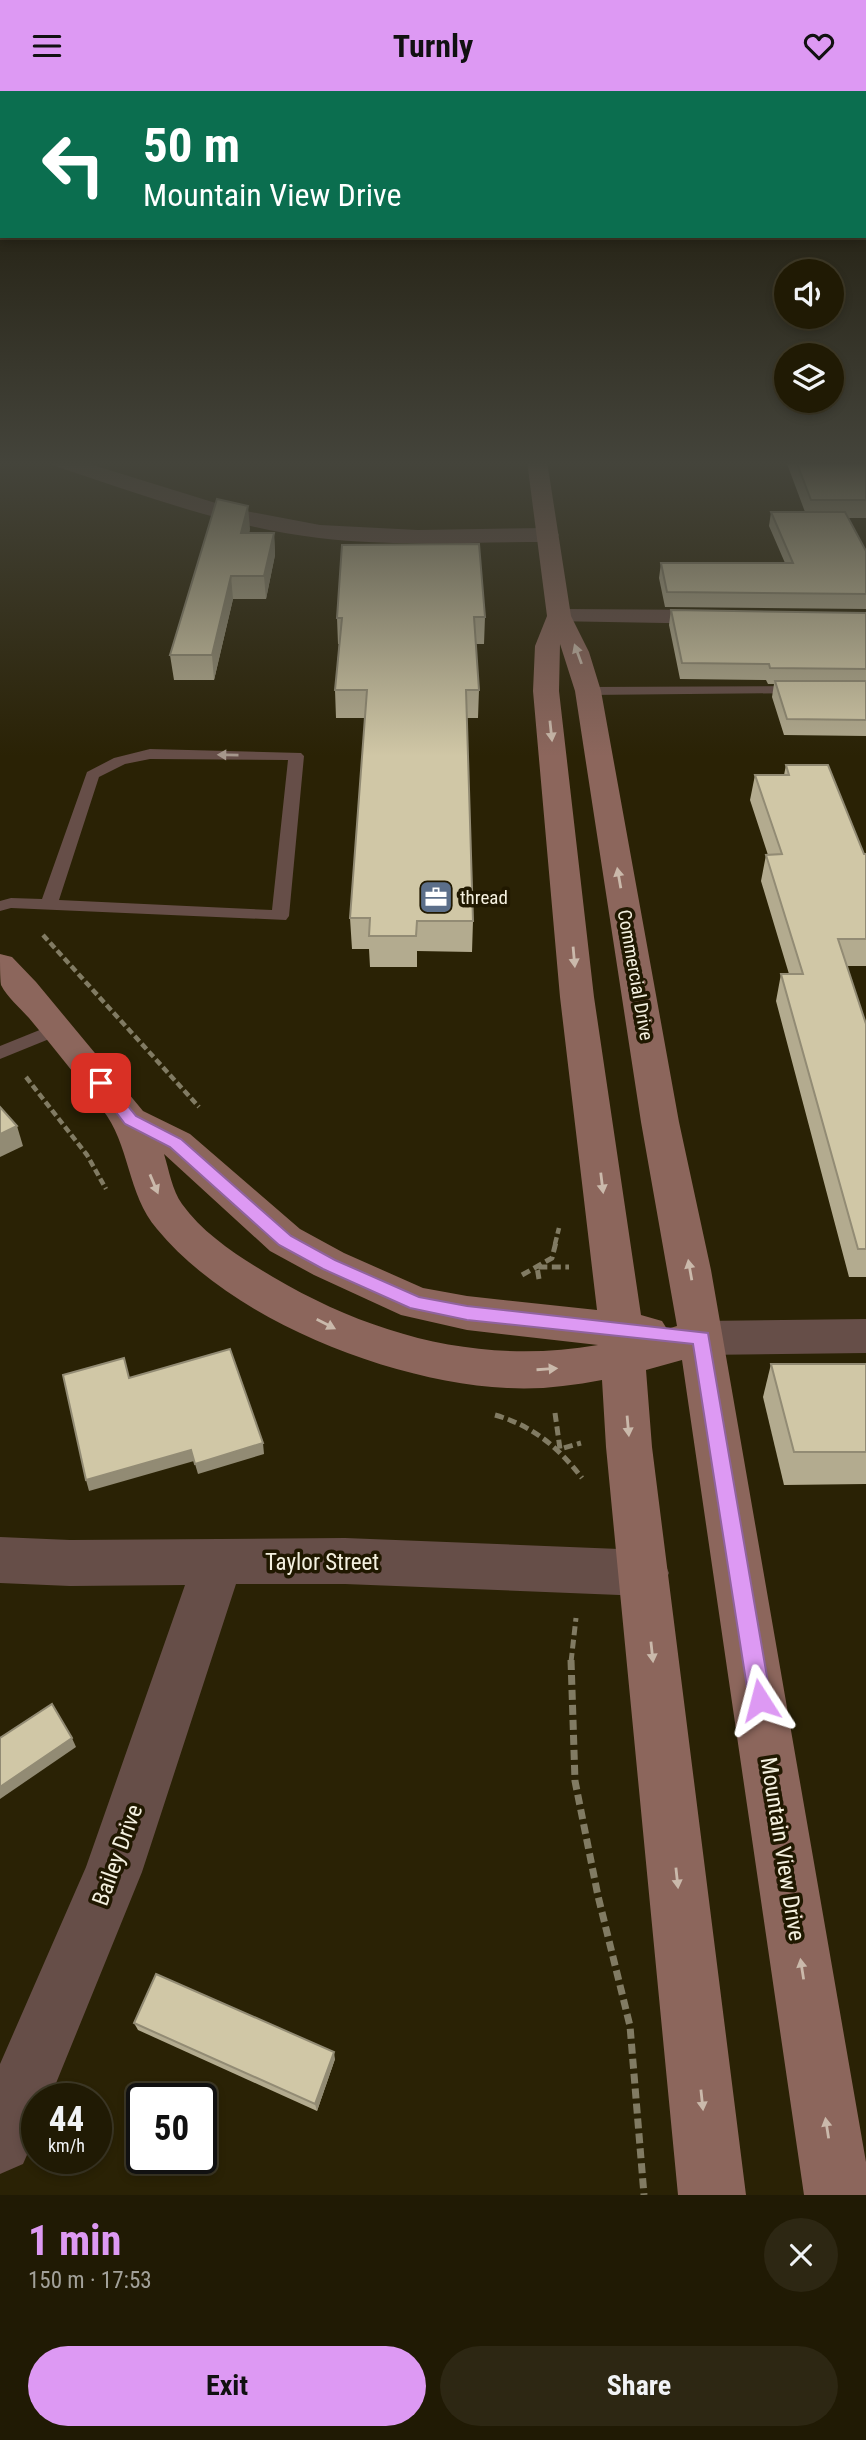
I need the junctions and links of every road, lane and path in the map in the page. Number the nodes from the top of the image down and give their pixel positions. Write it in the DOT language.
graph roads {
  1 [pos="551,559"];
  2 [pos="559,616"];
  3 [pos="745,617"];
  4 [pos="813,690"];
  5 [pos="588,691"];
  6 [pos="5,904"];
  7 [pos="49,905"];
  8 [pos="0,964"];
  9 [pos="57,1028"];
  10 [pos="0,1053"];
  11 [pos="206,1115"];
  12 [pos="131,1120"];
  13 [pos="561,1220"];
  14 [pos="519,1277"];
  15 [pos="866,1336"];
  16 [pos="701,1338"];
  17 [pos="622,1344"];
  18 [pos="560,1449"];
  19 [pos="586,1483"];
  20 [pos="0,1560"];
  21 [pos="212,1562"];
  22 [pos="581,1570"];
  23 [pos="644,1573"];
  24 [pos="0,2141"];
  25 [pos="644,2195"];
  26 [pos="712,2195"];
  27 [pos="838,2195"];
  1 -- 2 [label="main road, Commercial Drive"];
  2 -- 3 [label="street"];
  5 -- 2 [label="main road, Commercial Drive, one-way"];
  2 -- 17 [label="main road, Commercial Drive, one-way"];
  4 -- 5 [label="lane"];
  16 -- 5 [label="main road, Commercial Drive, one-way"];
  6 -- 7 [label="lane"];
  6 -- 11 [label="path"];
  7 -- 7 [label="lane, one-way"];
  8 -- 9 [label="main road"];
  9 -- 10 [label="lane"];
  9 -- 12 [label="main road"];
  12 -- 17 [label="main road"];
  12 -- 17 [label="main road, one-way"];
  13 -- 14 [label="path"];
  15 -- 16 [label="street"];
  16 -- 17 [label="main road"];
  27 -- 16 [label="main road, Mountain View Drive, one-way"];
  17 -- 23 [label="main road, one-way"];
  18 -- 19 [label="path"];
  20 -- 21 [label="street, Taylor Street"];
  21 -- 22 [label="street, Taylor Street"];
  21 -- 24 [label="street, Bailey Drive"];
  22 -- 23 [label="street, Taylor Street"];
  22 -- 25 [label="path"];
  23 -- 26 [label="main road, one-way"];
}
